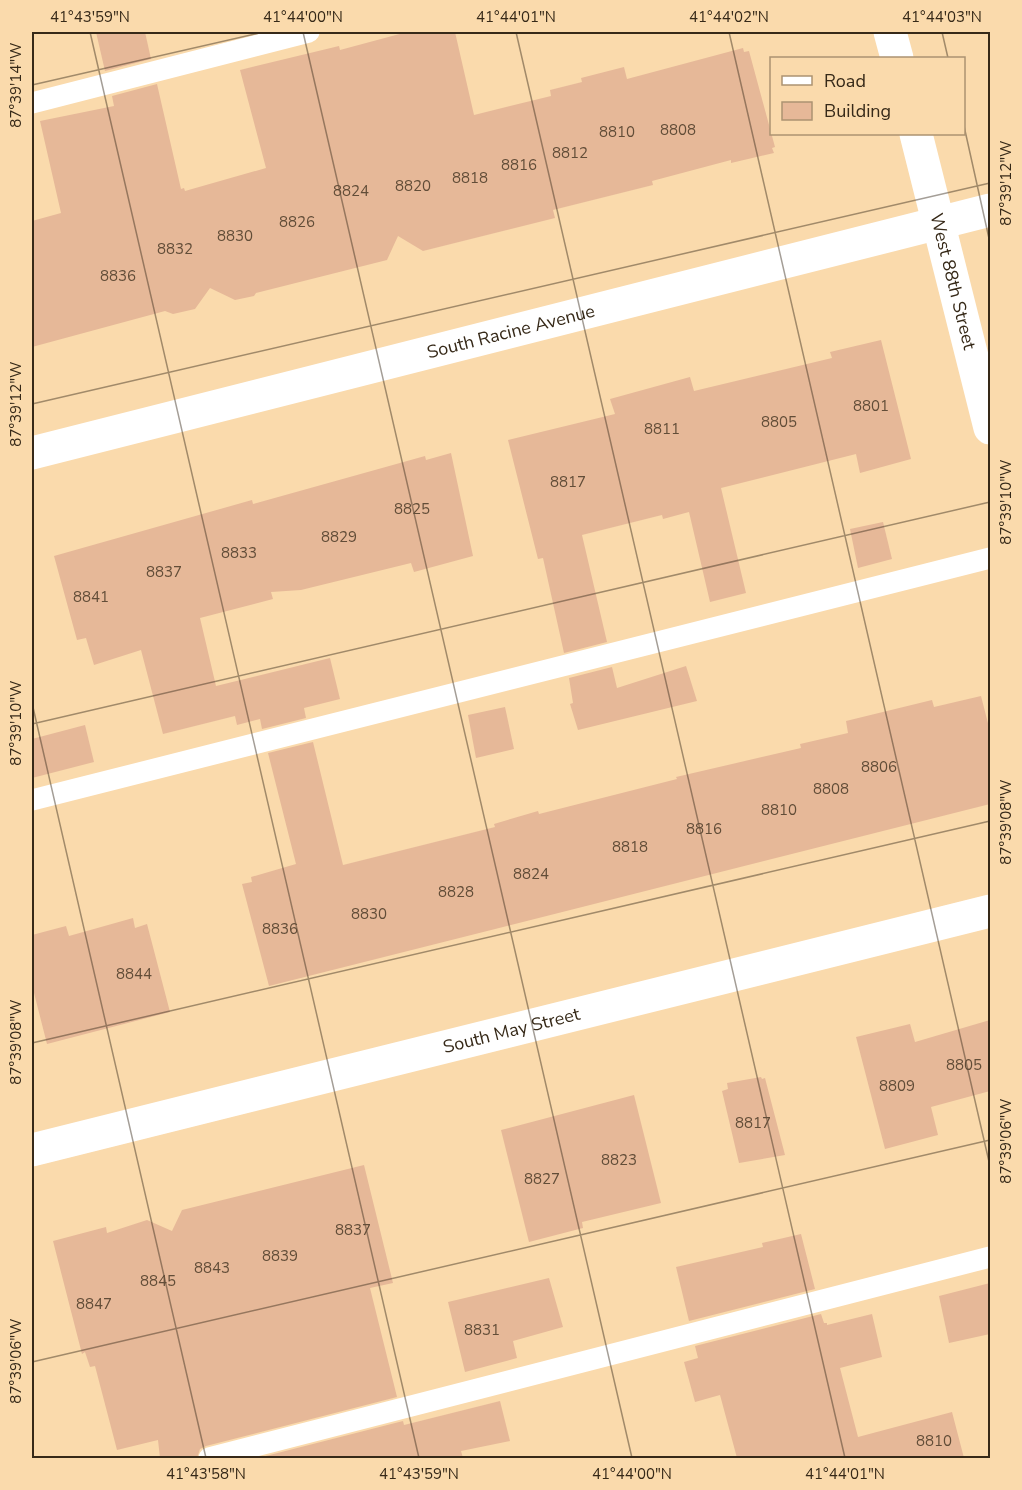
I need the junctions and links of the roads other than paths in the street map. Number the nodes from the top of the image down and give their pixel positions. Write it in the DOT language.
graph roads {
  1 [pos="309,32"];
  2 [pos="890,32"];
  3 [pos="897,57"];
  4 [pos="32,103"];
  5 [pos="916,135"];
  6 [pos="990,210"];
  7 [pos="938,224"];
  8 [pos="990,428"];
  9 [pos="32,453"];
  10 [pos="990,558"];
  11 [pos="32,800"];
  12 [pos="990,910"];
  13 [pos="32,1150"];
  14 [pos="990,1257"];
  15 [pos="209,1458"];
  1 -- 4 [label="lane"];
  2 -- 3 [label="street"];
  5 -- 7 [label="street, West 88th Street"];
  6 -- 7 [label="street, South Racine Avenue"];
  7 -- 8 [label="street, West 88th Street"];
  7 -- 9 [label="street, South Racine Avenue"];
  10 -- 11 [label="lane"];
  12 -- 13 [label="street, South May Street"];
  14 -- 15 [label="lane"];
}
